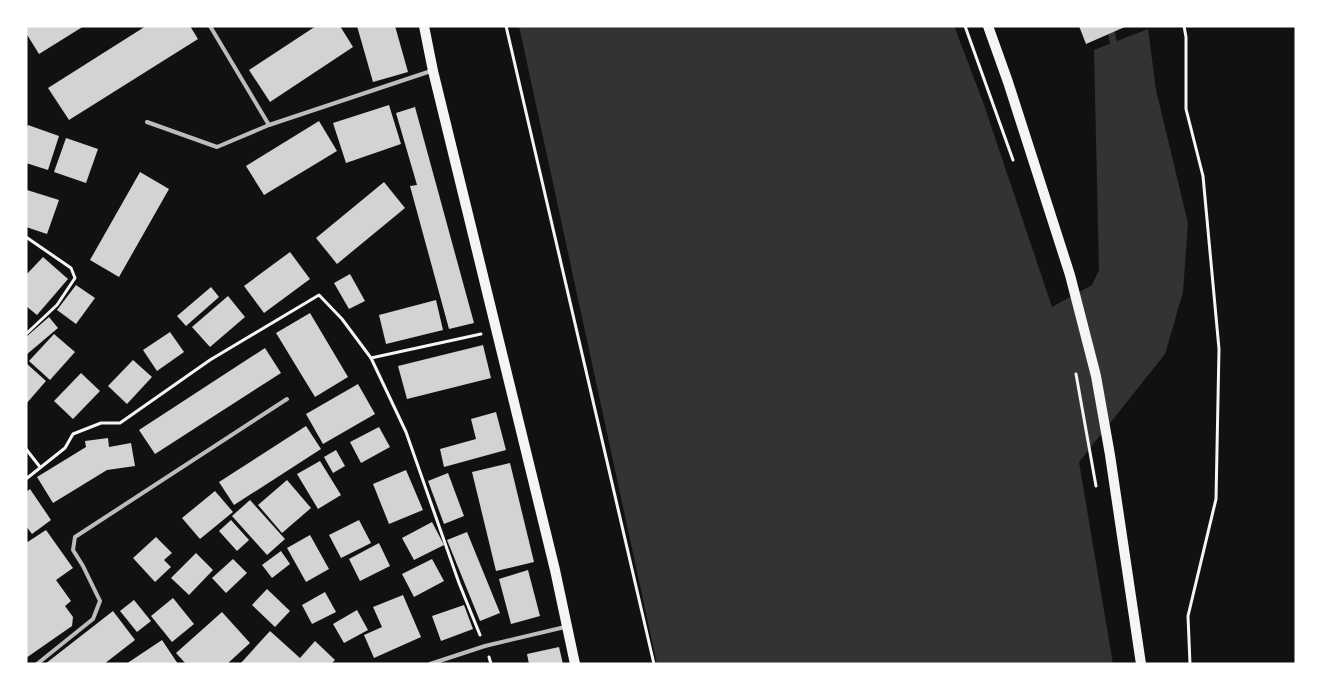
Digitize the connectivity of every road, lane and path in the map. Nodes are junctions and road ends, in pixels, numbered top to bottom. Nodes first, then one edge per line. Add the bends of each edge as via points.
1 (210, 26) edge
2 (424, 26) edge
3 (506, 26) edge
4 (988, 26) edge
5 (1184, 26) edge
6 (433, 71) junction
7 (147, 122) dead end
8 (269, 125) junction
9 (26, 237) edge
10 (497, 331) junction
11 (26, 334) edge
12 (371, 358) junction
13 (287, 399) dead end
14 (26, 450) edge
15 (40, 467) junction
16 (26, 479) edge
17 (566, 627) junction
18 (485, 646) junction
19 (37, 664) edge
20 (430, 664) edge
21 (491, 664) edge
22 (575, 664) edge
23 (654, 664) edge
24 (1141, 664) edge
25 (1190, 664) edge

1 - 8 lane
2 - 6 main road
3 - 23 path
4 - 24 main road via 1070,275 1096,376
5 - 25 path via 1186,109 1203,176 1219,349 1216,499 1188,616
6 - 8 lane
6 - 10 main road
7 - 8 lane via 217,147
9 - 11 path via 71,268 75,278 57,305
10 - 12 path
10 - 17 main road
12 - 15 path via 319,295 210,360 120,423 101,423 73,434 65,448
12 - 18 path via 406,432 458,583
13 - 19 lane via 75,537 73,550 100,601 93,619
14 - 15 path
15 - 16 path
17 - 18 lane
17 - 22 main road
18 - 20 lane
18 - 21 path

